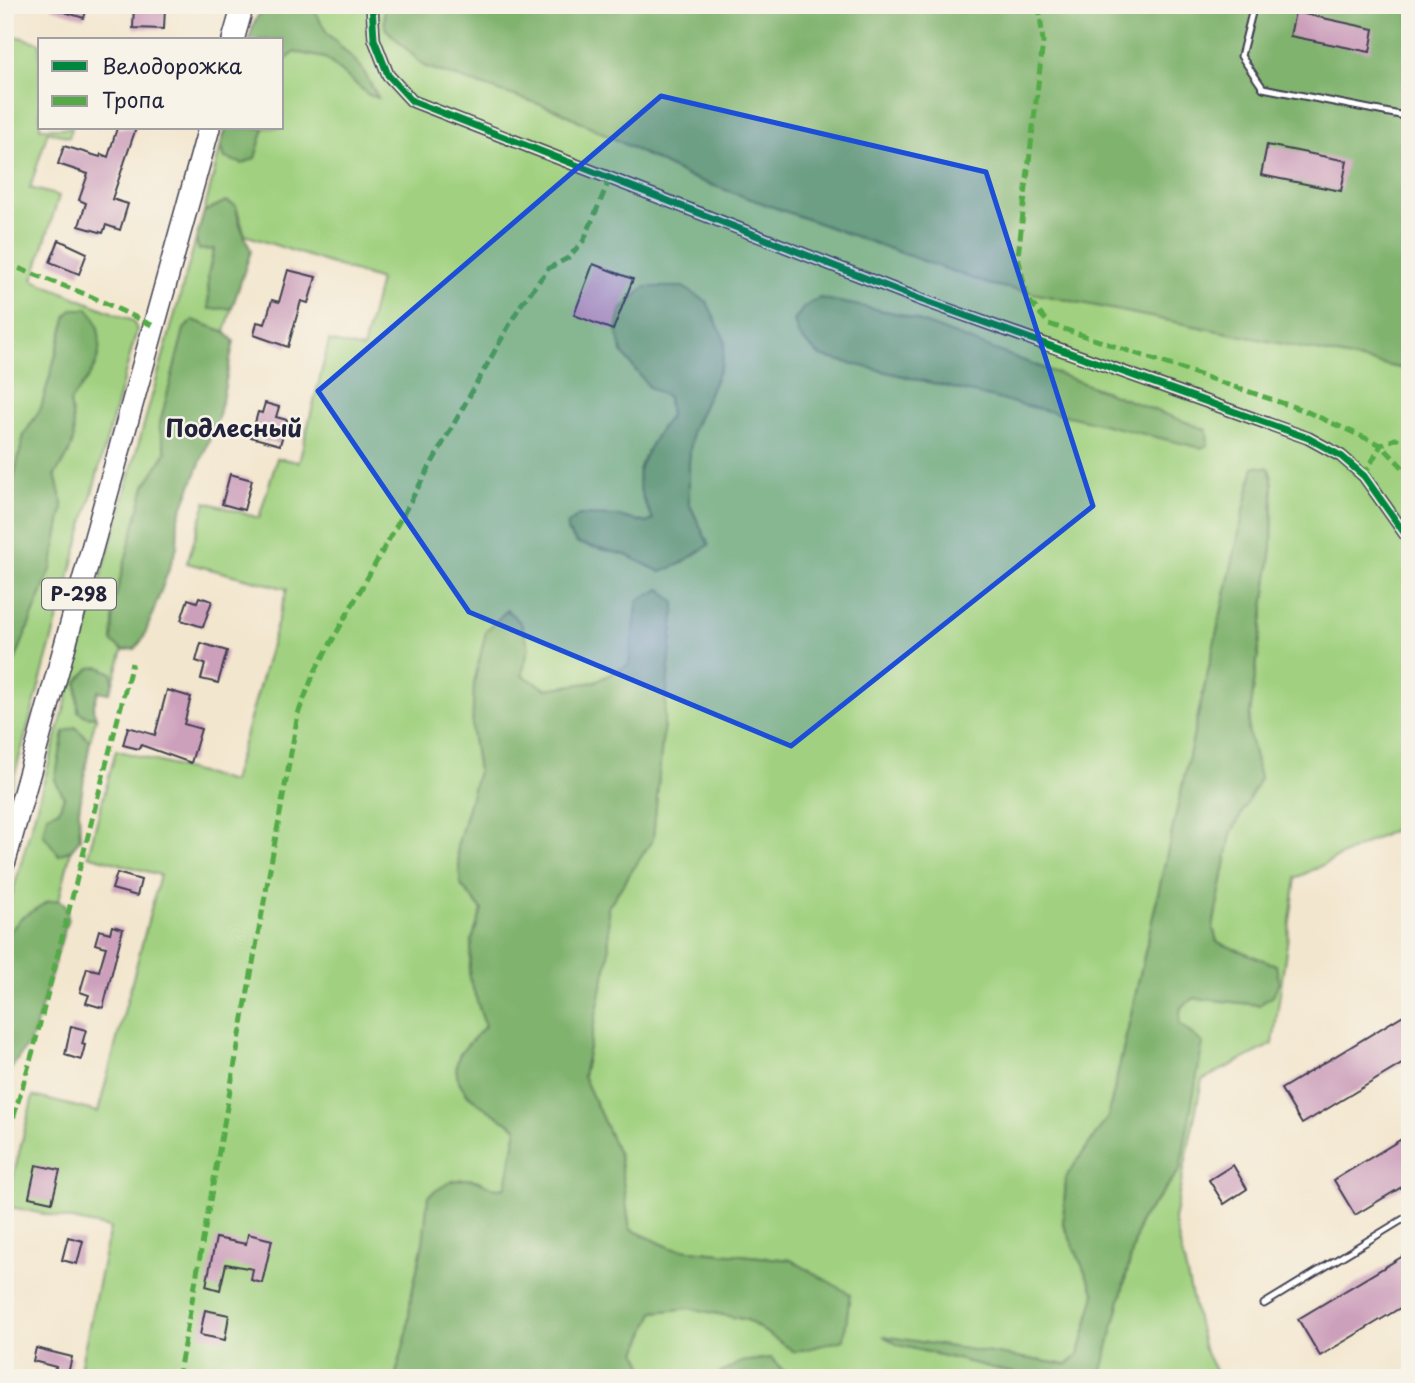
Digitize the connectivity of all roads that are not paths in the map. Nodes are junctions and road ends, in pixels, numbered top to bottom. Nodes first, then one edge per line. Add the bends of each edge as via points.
1 (243, 5) edge
2 (372, 5) edge
3 (1254, 5) edge
4 (234, 38) edge
5 (1410, 117) edge
6 (208, 130) edge
7 (1410, 541) edge
8 (5, 861) edge
9 (1410, 1215) edge
10 (1264, 1304) dead end

1 - 4 highway
2 - 7 street via 374,38 388,75 412,101 919,299 1308,438 1341,456 1364,476
3 - 5 lane via 1241,56 1263,88
6 - 8 highway, Р-298
9 - 10 lane

